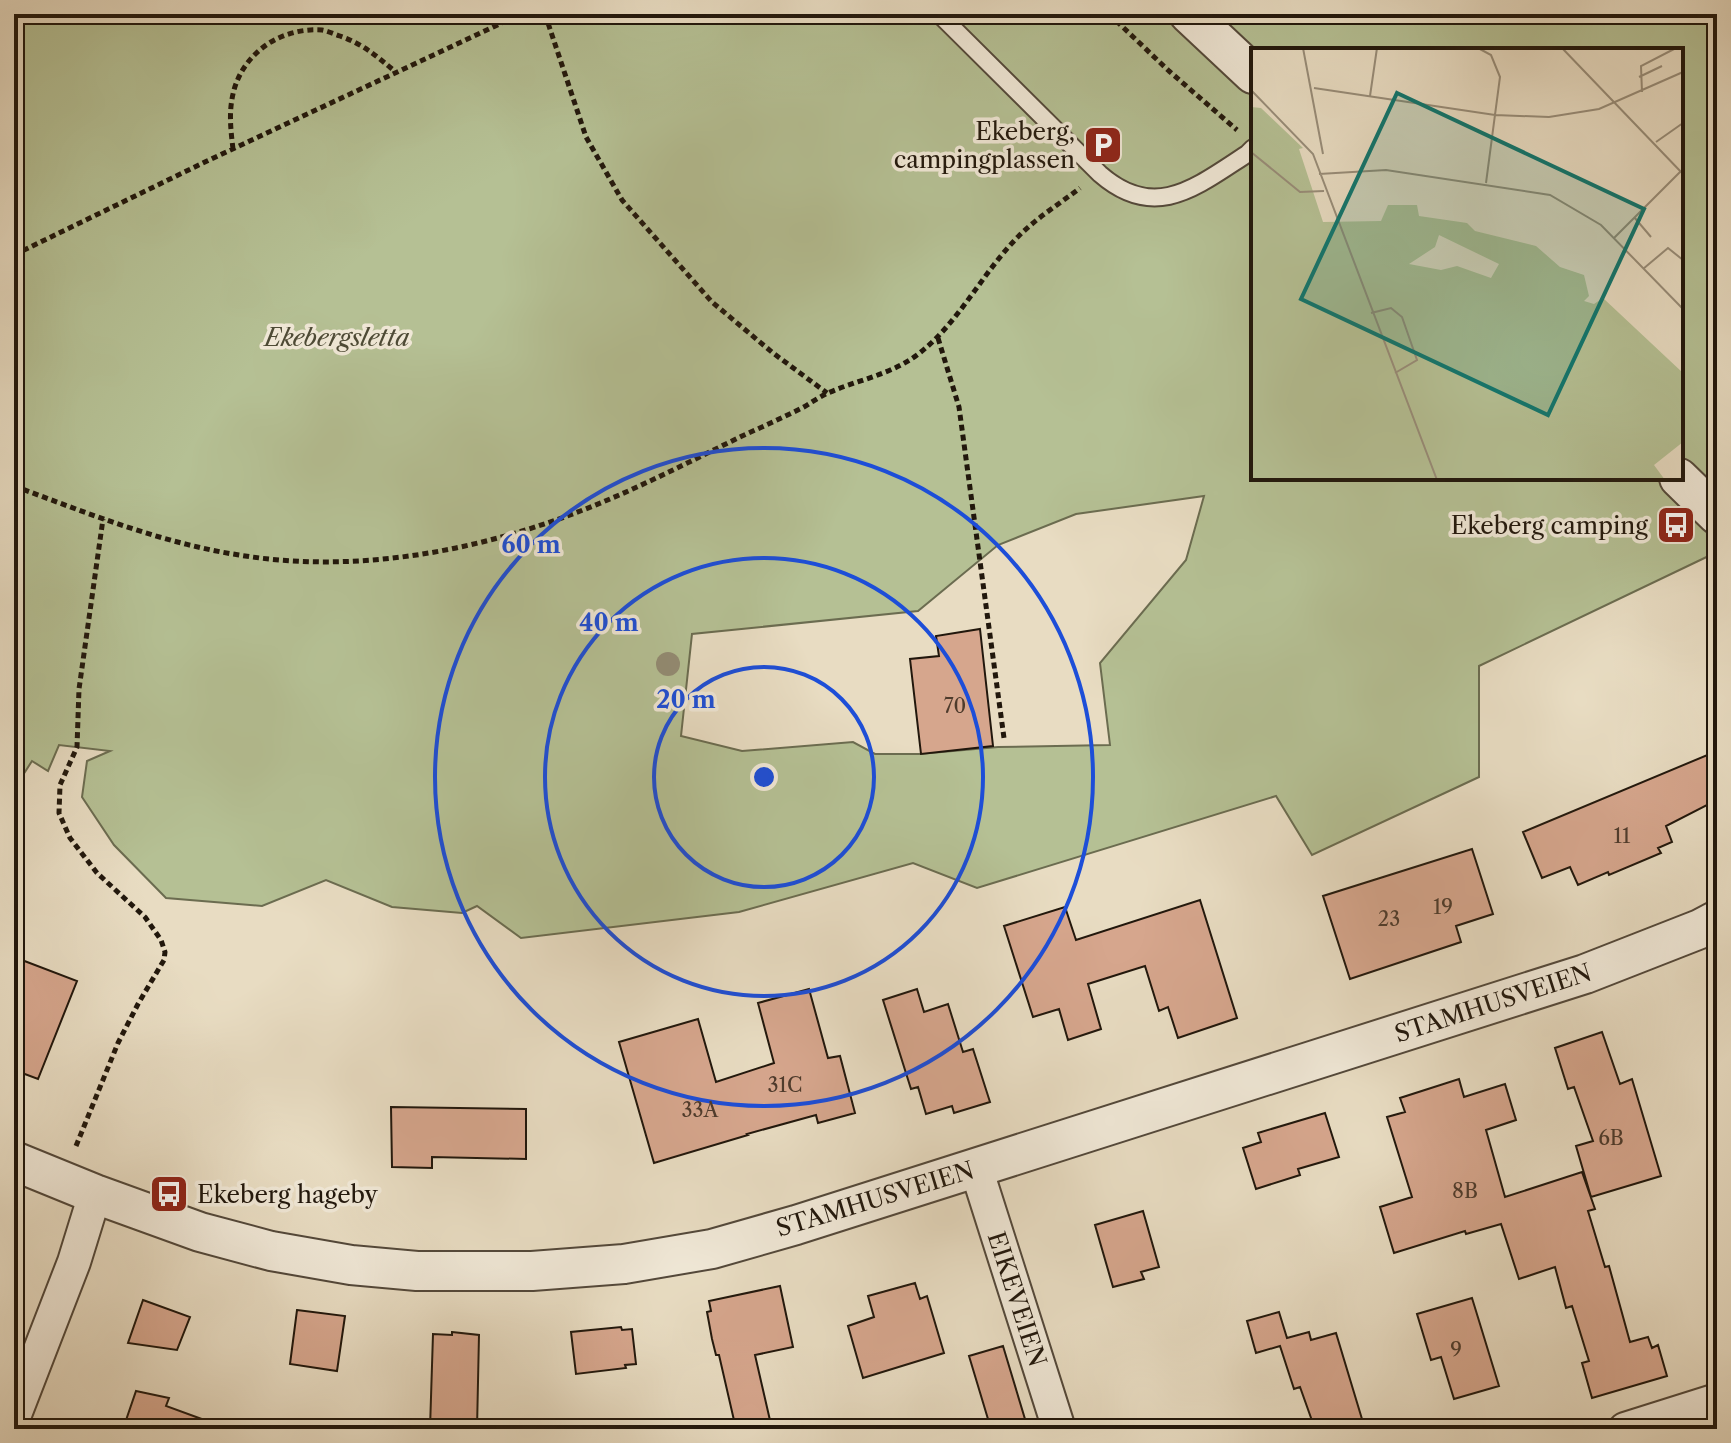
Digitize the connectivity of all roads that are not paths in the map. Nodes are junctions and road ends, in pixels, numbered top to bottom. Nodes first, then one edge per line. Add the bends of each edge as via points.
1 (939, 14) edge
2 (1189, 14) edge
3 (1251, 72) edge
4 (1248, 141) edge
5 (1681, 480) edge
6 (1717, 515) edge
7 (1717, 920) edge
8 (14, 1161) edge
9 (976, 1168) junction
10 (80, 1188) junction
11 (23, 1367) edge
12 (1717, 1400) edge
13 (14, 1417) edge
14 (1059, 1429) edge
15 (1625, 1429) edge

1 - 4 lane via 1100,174 1128,193 1168,197 1189,190 1247,154
2 - 3 street
5 - 6 street
7 - 9 street, STAMHUSVEIEN via 1570,979
8 - 10 street, STAMHUSVEIEN
9 - 10 street, STAMHUSVEIEN via 712,1249 624,1264 532,1271 417,1271 271,1251 200,1232
9 - 14 street, EIKEVEIEN
10 - 11 street via 74,1262
11 - 13 street
12 - 15 street

